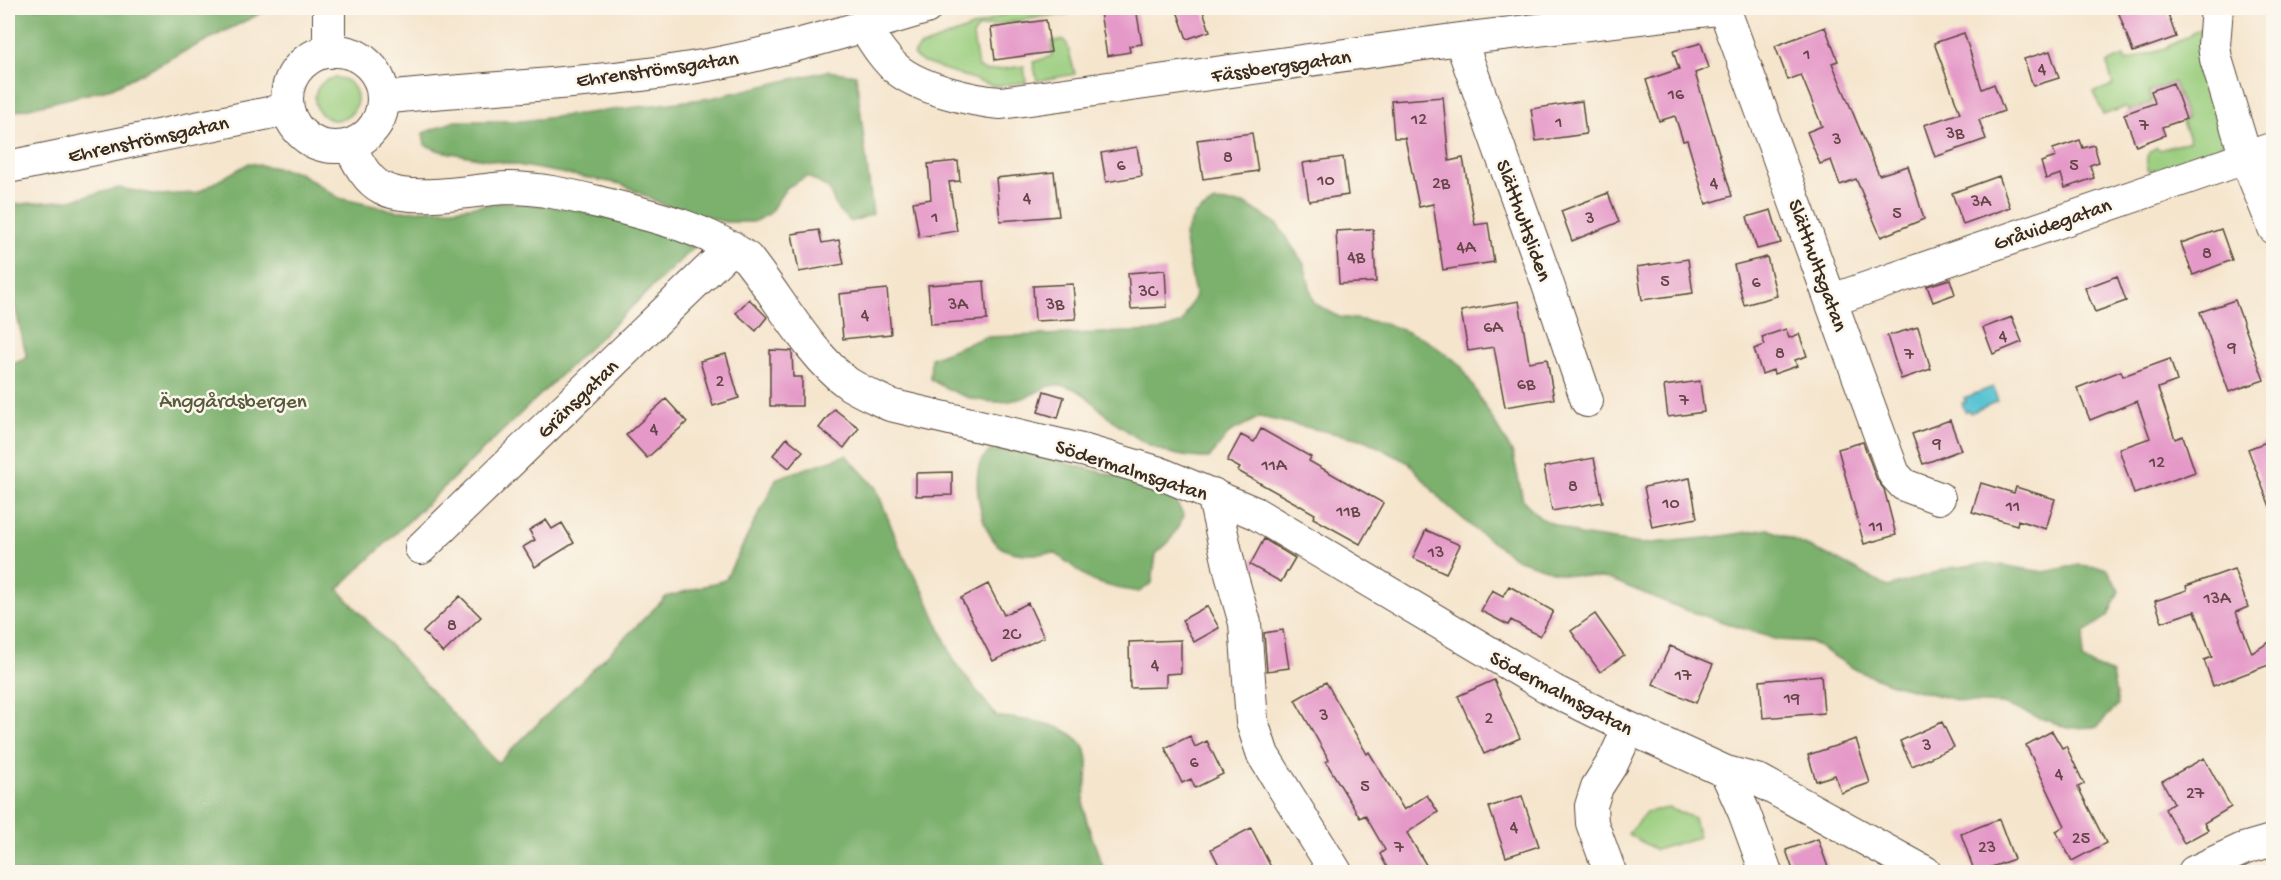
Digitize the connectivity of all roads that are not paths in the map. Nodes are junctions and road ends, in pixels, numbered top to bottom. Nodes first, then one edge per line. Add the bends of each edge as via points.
1 (329, 8) edge
2 (926, 8) edge
3 (1725, 8) edge
4 (2217, 8) edge
5 (864, 26) junction
6 (1460, 39) junction
7 (329, 52) junction
8 (383, 98) junction
9 (288, 110) junction
10 (349, 145) junction
11 (2260, 153) edge
12 (8, 168) edge
13 (2274, 228) edge
14 (732, 247) junction
15 (1832, 300) junction
16 (1587, 401) dead end
17 (1213, 494) junction
18 (1939, 498) dead end
19 (421, 548) dead end
20 (1629, 728) junction
21 (1726, 772) junction
22 (2274, 840) edge
23 (1336, 873) edge
24 (1610, 873) edge
25 (1766, 873) edge
26 (1925, 873) edge
27 (2194, 873) edge

1 - 7 street
2 - 5 street, Ehrenströmsgatan
3 - 6 street, Fässbergsgatan
3 - 15 street, Slätthultsgatan
4 - 11 street via 2216,59
5 - 6 street, Fässbergsgatan via 899,70 916,80 984,102 1001,103
5 - 8 street, Ehrenströmsgatan via 713,64
6 - 16 street, Slätthultsliden
7 - 8 street via 349,53 366,63 378,78
7 - 9 street via 316,55 296,72 287,96
8 - 10 street via 380,115 371,130
9 - 10 street via 300,133 311,141 323,146
9 - 12 street, Ehrenströmsgatan
10 - 14 street, Södermalmsgatan via 369,177 381,188 398,193 454,194 508,188 551,191 648,214
11 - 13 street
11 - 15 street, Gråvidegatan
14 - 17 street, Södermalmsgatan via 747,258 828,365 868,395 890,405 1086,451
14 - 19 street, Gränsgatan
15 - 18 street, Slätthultsgatan via 1894,474 1904,485
17 - 20 street, Södermalmsgatan via 1255,513 1503,662
17 - 23 street via 1245,623 1256,739
20 - 21 street, Södermalmsgatan
20 - 24 street via 1596,787 1591,806 1592,823
21 - 25 street
21 - 26 street, Södermalmsgatan via 1760,781
22 - 27 street via 2243,849

